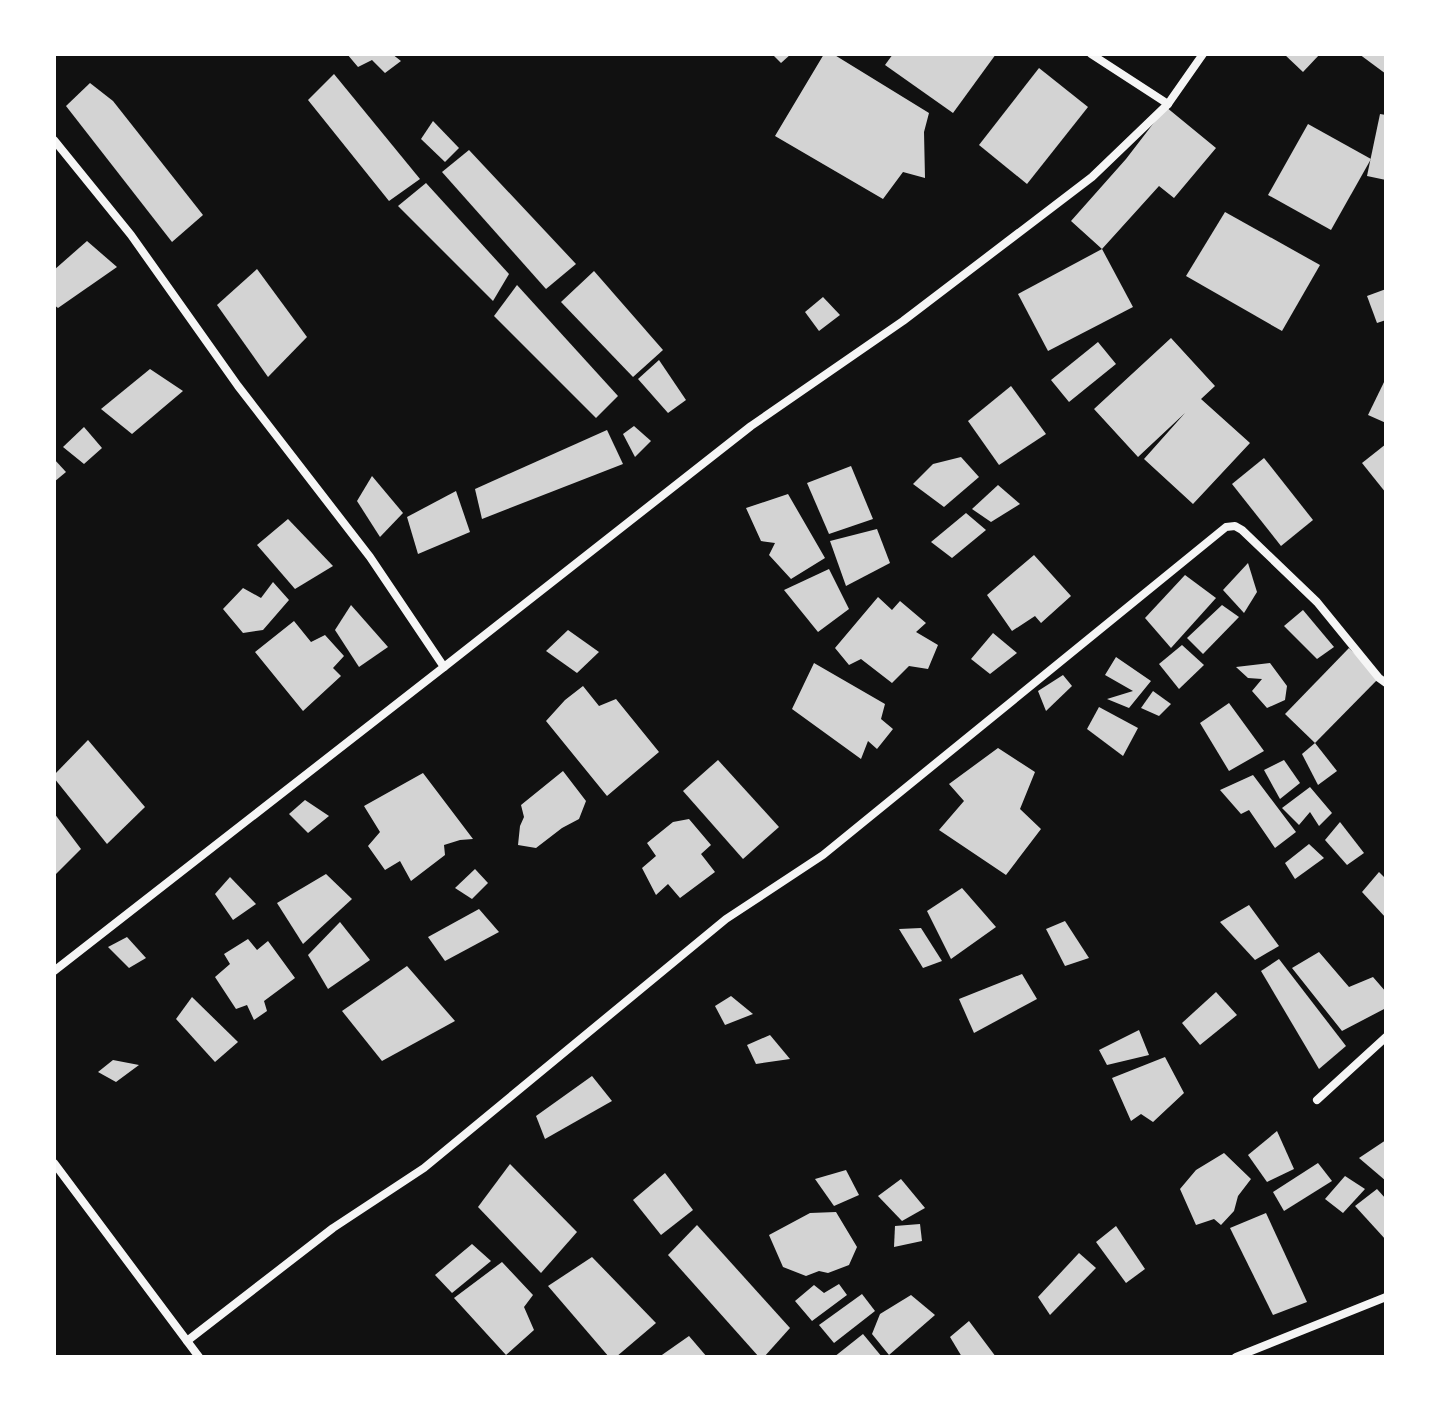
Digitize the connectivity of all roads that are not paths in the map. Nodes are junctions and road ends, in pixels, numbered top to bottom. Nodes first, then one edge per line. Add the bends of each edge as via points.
1 (1091, 54) edge
2 (1203, 54) edge
3 (1168, 104) junction
4 (54, 140) edge
5 (444, 667) junction
6 (1386, 683) edge
7 (54, 971) edge
8 (1386, 1037) edge
9 (1317, 1100) dead end
10 (54, 1163) edge
11 (1386, 1297) edge
12 (187, 1341) junction
13 (199, 1357) edge
14 (1236, 1357) edge

1 - 3 street
2 - 3 street
3 - 5 street via 1092,177 903,321 751,426
4 - 5 street via 370,557
5 - 7 street
6 - 12 street via 1317,602 1242,530 1222,529 823,855 726,919 424,1168 333,1228
8 - 9 street
10 - 12 street
11 - 14 street
12 - 13 street

